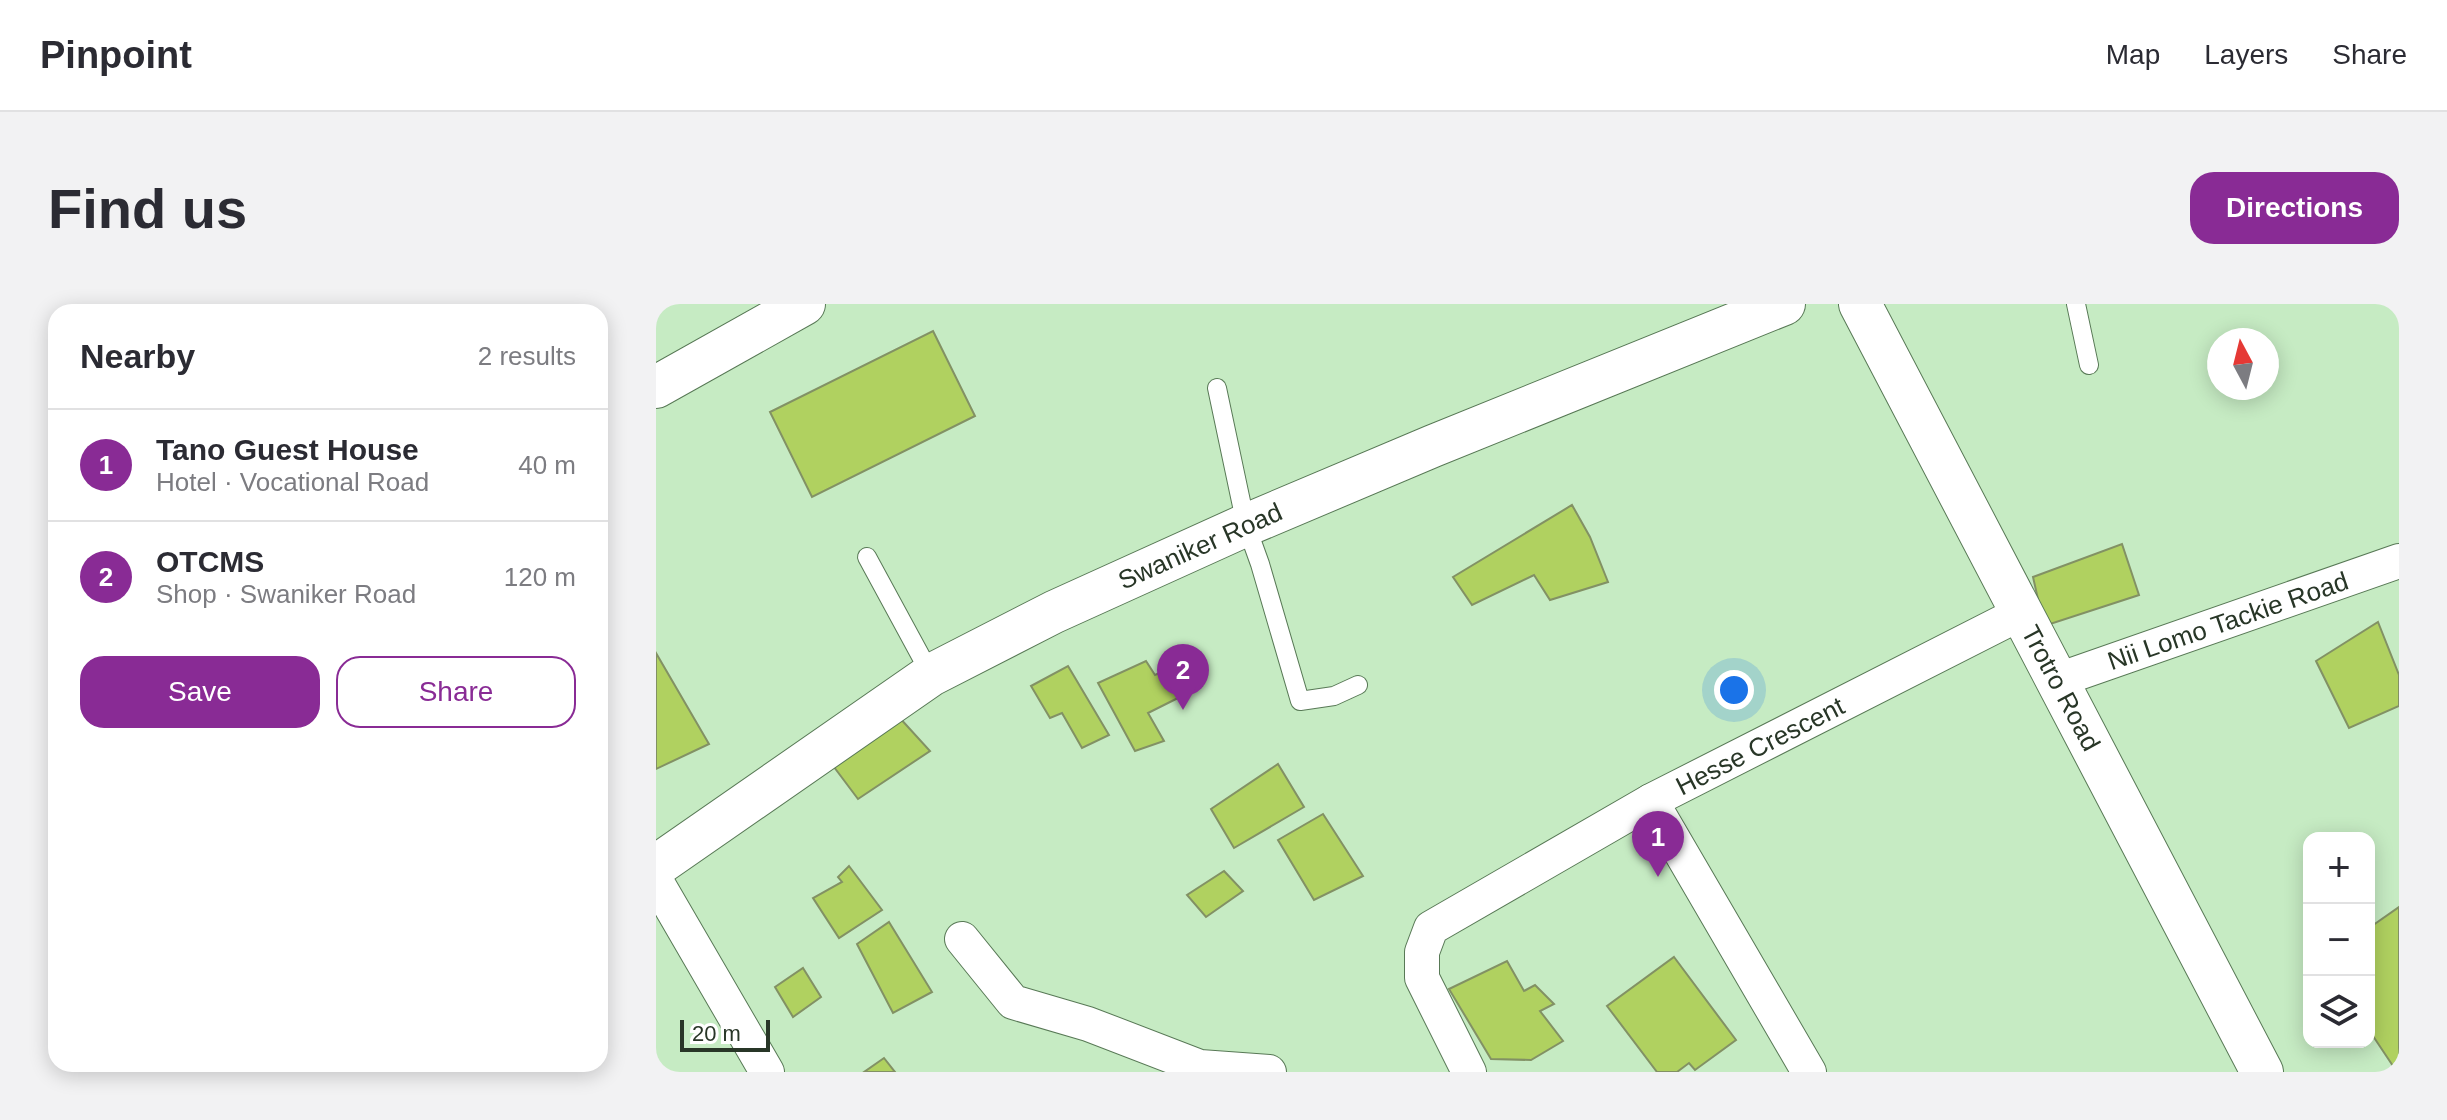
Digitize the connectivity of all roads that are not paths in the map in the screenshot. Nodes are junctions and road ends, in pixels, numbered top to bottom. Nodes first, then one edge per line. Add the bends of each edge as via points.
1 (804, 304) edge
2 (1860, 304) edge
3 (2076, 304) edge
4 (1779, 305) edge
5 (2089, 365) dead end
6 (656, 387) edge
7 (1217, 388) dead end
8 (1246, 525) junction
9 (867, 557) dead end
10 (2399, 561) edge
11 (2021, 613) junction
12 (931, 675) junction
13 (2058, 680) junction
14 (1358, 685) dead end
15 (1651, 801) junction
16 (656, 866) edge
17 (656, 881) edge
18 (962, 939) dead end
19 (767, 1072) edge
20 (1269, 1072) edge
21 (1469, 1072) edge
22 (1809, 1072) edge
23 (2262, 1072) edge

1 - 6 street
2 - 11 street, Trotro Road
3 - 5 lane
4 - 8 street, Swaniker Road
7 - 8 lane
8 - 12 street, Swaniker Road
8 - 14 lane via 1300,701 1334,696
9 - 12 lane
10 - 13 street, Nii Lomo Tackie Road
11 - 13 street, Trotro Road
11 - 15 street, Hesse Crescent
12 - 16 street, Swaniker Road
13 - 23 street, Trotro Road
15 - 21 street, Hesse Crescent via 1431,928 1422,952 1422,978
15 - 22 street
17 - 19 street
18 - 20 street via 1013,1002 1200,1067

